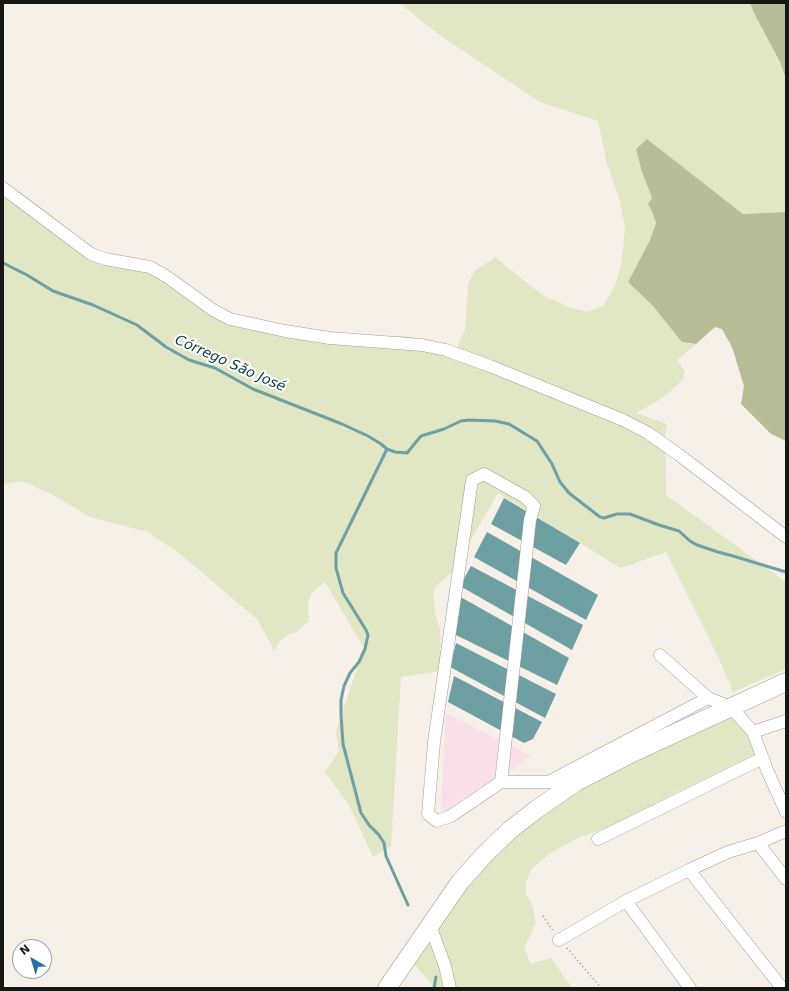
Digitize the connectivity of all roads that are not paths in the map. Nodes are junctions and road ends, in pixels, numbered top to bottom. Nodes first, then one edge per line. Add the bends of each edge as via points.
1 (3, 188) edge
2 (786, 537) edge
3 (660, 655) dead end
4 (786, 682) edge
5 (708, 698) junction
6 (730, 707) junction
7 (786, 721) edge
8 (753, 732) junction
9 (763, 758) junction
10 (501, 782) junction
11 (549, 782) junction
12 (576, 782) junction
13 (786, 812) edge
14 (786, 831) edge
15 (598, 839) dead end
16 (758, 843) junction
17 (689, 870) junction
18 (786, 879) edge
19 (626, 901) junction
20 (430, 925) junction
21 (559, 940) road end
22 (388, 988) edge
23 (450, 988) edge
24 (690, 988) edge
25 (782, 988) edge

1 - 2 street via 90,254 150,267 230,319 330,338 422,345 446,350 623,420 648,433 678,454
3 - 5 street
4 - 6 highway
5 - 6 street
5 - 11 street
6 - 8 street
6 - 12 highway
7 - 8 street
8 - 9 street
9 - 13 street
9 - 15 street
10 - 10 street via 451,816 438,821 428,814 434,742 472,480 484,474 525,497 534,506 530,520
10 - 11 street
11 - 12 street
12 - 20 highway via 510,830 485,854 460,882
14 - 16 street
16 - 17 street via 728,852
16 - 18 street
17 - 19 street
17 - 25 street
19 - 21 street
19 - 24 street
20 - 22 highway
20 - 23 street

